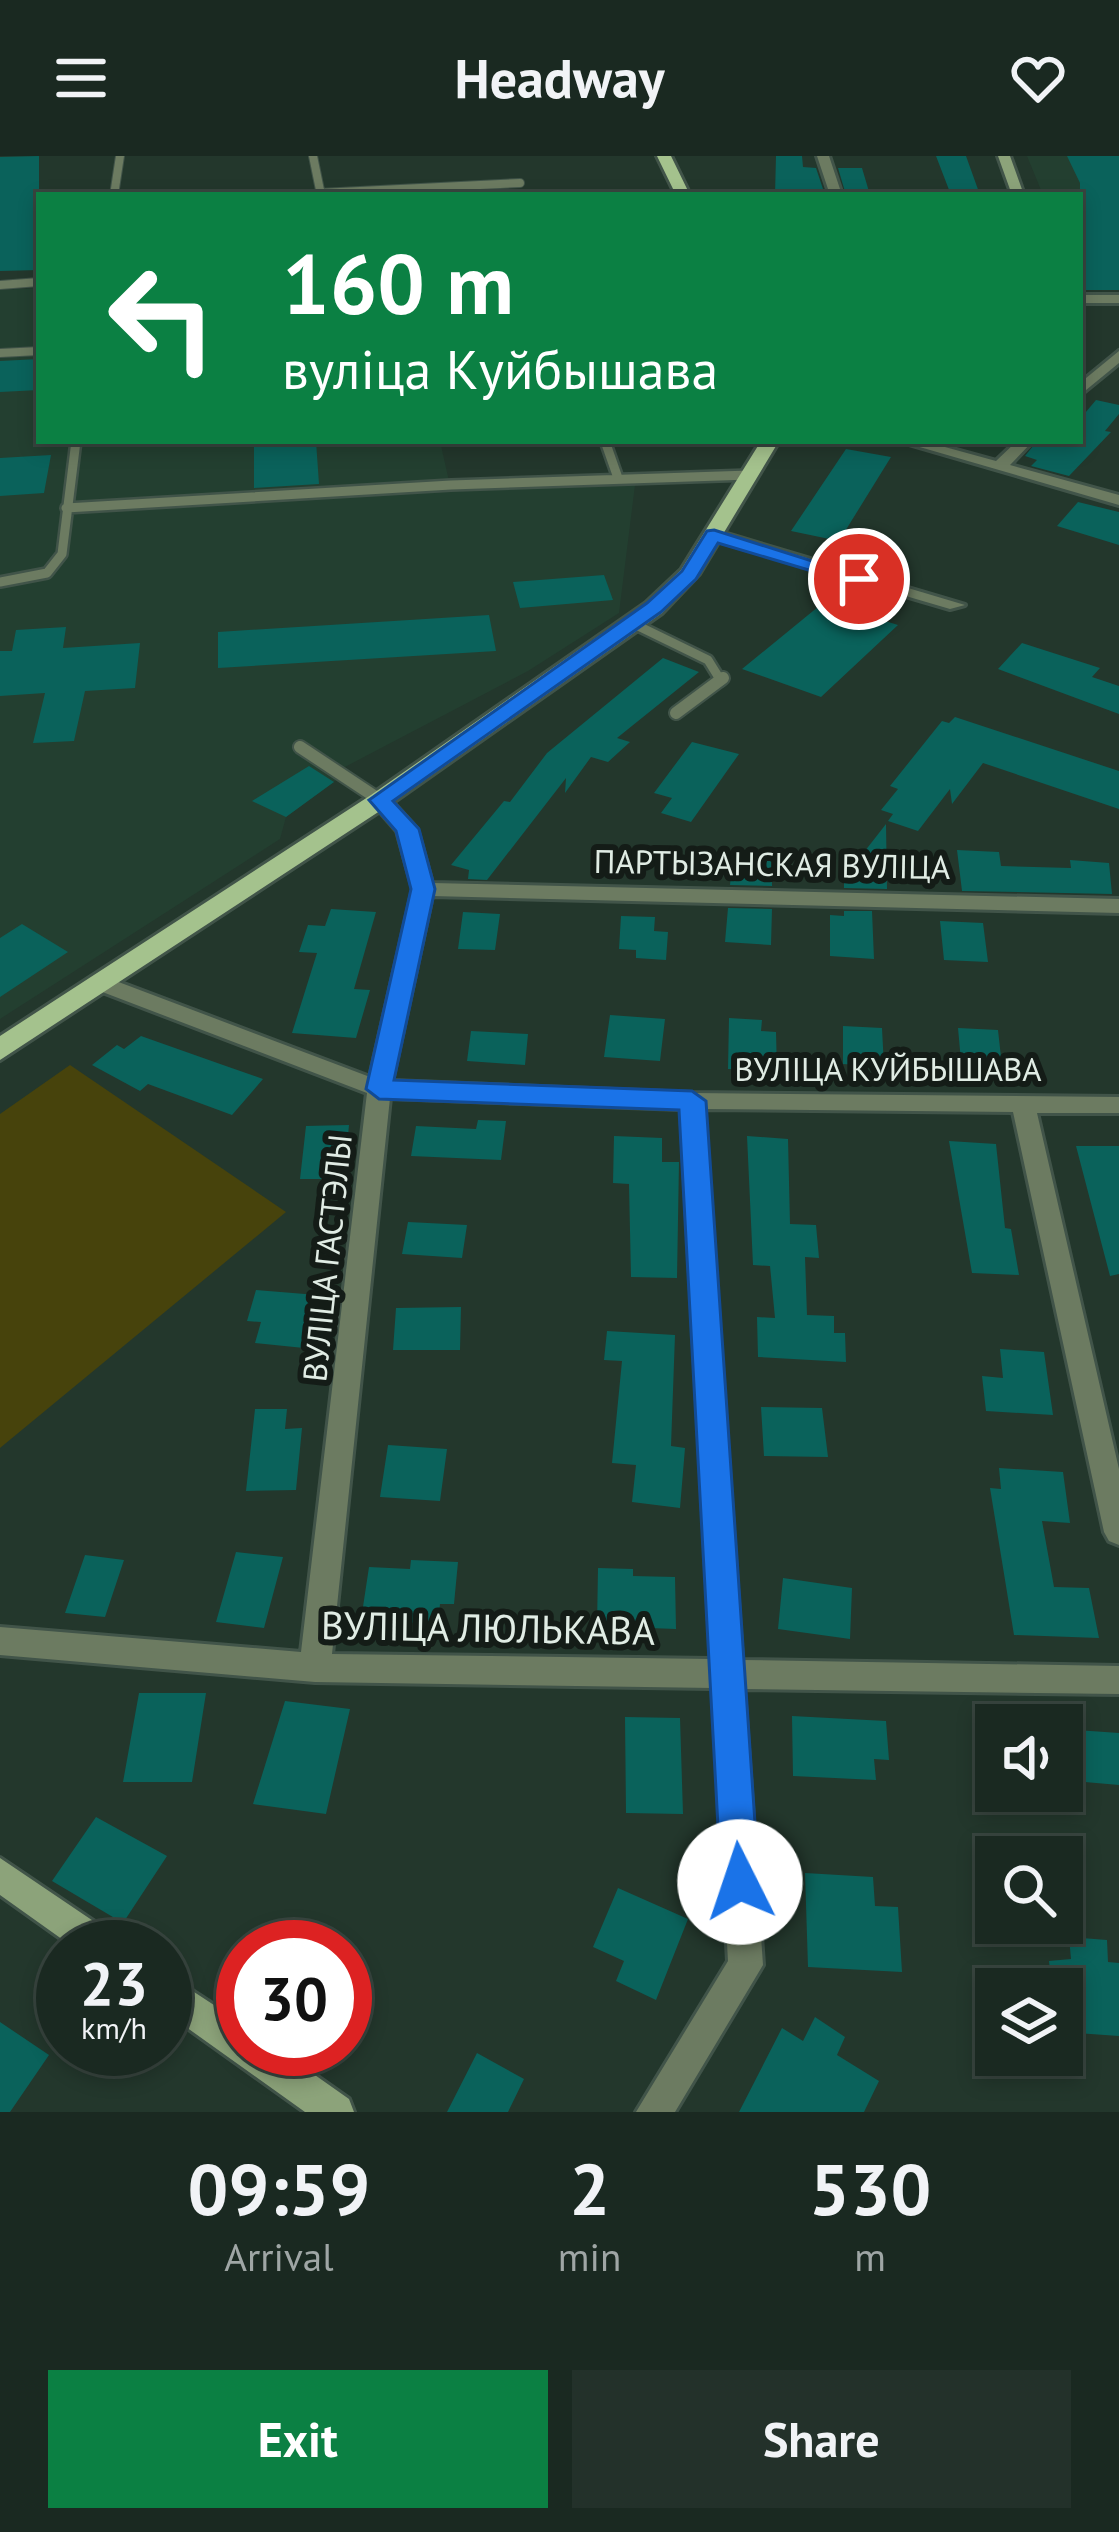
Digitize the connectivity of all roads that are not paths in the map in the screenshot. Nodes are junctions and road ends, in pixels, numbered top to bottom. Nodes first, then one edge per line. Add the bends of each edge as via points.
1 (120, 156) edge
2 (314, 156) edge
3 (664, 156) edge
4 (823, 156) edge
5 (1004, 156) edge
6 (520, 183) dead end
7 (114, 192) edge
8 (321, 192) edge
9 (357, 192) edge
10 (682, 192) edge
11 (835, 192) edge
12 (1017, 192) edge
13 (36, 282) edge
14 (0, 285) edge
15 (1083, 299) edge
16 (1119, 299) edge
17 (36, 351) edge
18 (0, 353) edge
19 (1119, 355) edge
20 (1083, 388) edge
21 (76, 444) edge
22 (606, 444) edge
23 (768, 444) edge
24 (918, 444) edge
25 (1023, 444) edge
26 (1000, 465) junction
27 (750, 475) junction
28 (618, 478) junction
29 (1119, 500) edge
30 (66, 508) junction
31 (714, 535) junction
32 (0, 582) edge
33 (956, 605) dead end
34 (632, 622) junction
35 (676, 713) dead end
36 (300, 747) dead end
37 (380, 800) junction
38 (423, 889) junction
39 (1119, 906) edge
40 (100, 983) junction
41 (0, 1050) edge
42 (379, 1089) junction
43 (692, 1101) junction
44 (1023, 1103) junction
45 (1119, 1105) edge
46 (1119, 1532) edge
47 (0, 1641) edge
48 (315, 1668) junction
49 (725, 1675) junction
50 (1119, 1680) edge
51 (0, 1875) edge
52 (64, 1920) edge
53 (285, 2076) edge
54 (336, 2112) edge
55 (654, 2112) edge

1 - 7 lane
2 - 8 lane
3 - 10 main road
4 - 11 street
5 - 12 main road
6 - 9 lane
13 - 14 lane
15 - 16 street
17 - 18 lane
19 - 20 street
21 - 30 lane
22 - 28 lane
23 - 27 main road
24 - 26 street
25 - 26 street
26 - 29 street
27 - 28 lane
27 - 31 main road
28 - 30 lane
30 - 32 lane via 62,554 47,573
31 - 33 street
31 - 34 main road via 689,574
34 - 35 lane via 707,660 724,679
34 - 37 main road
36 - 37 lane
37 - 38 street, ВУЛІЦА ГАСТЭЛЫ via 407,829
37 - 40 main road
38 - 39 street, ПАРТЫЗАНСКАЯ ВУЛІЦА
38 - 42 street, ВУЛІЦА ГАСТЭЛЫ
40 - 41 main road
40 - 42 street, ВУЛІЦА КУЙБЫШАВА
42 - 43 street, ВУЛІЦА КУЙБЫШАВА
42 - 48 street, ВУЛІЦА ГАСТЭЛЫ
43 - 44 street, ВУЛІЦА КУЙБЫШАВА
43 - 49 street
44 - 45 street, ВУЛІЦА КУЙБЫШАВА
44 - 46 street
47 - 48 street, ВУЛІЦА ЛЮЛЬКАВА
48 - 49 street, ВУЛІЦА ЛЮЛЬКАВА
49 - 50 street, ВУЛІЦА ЛЮЛЬКАВА
49 - 55 street via 746,1965
51 - 52 main road
53 - 54 main road

